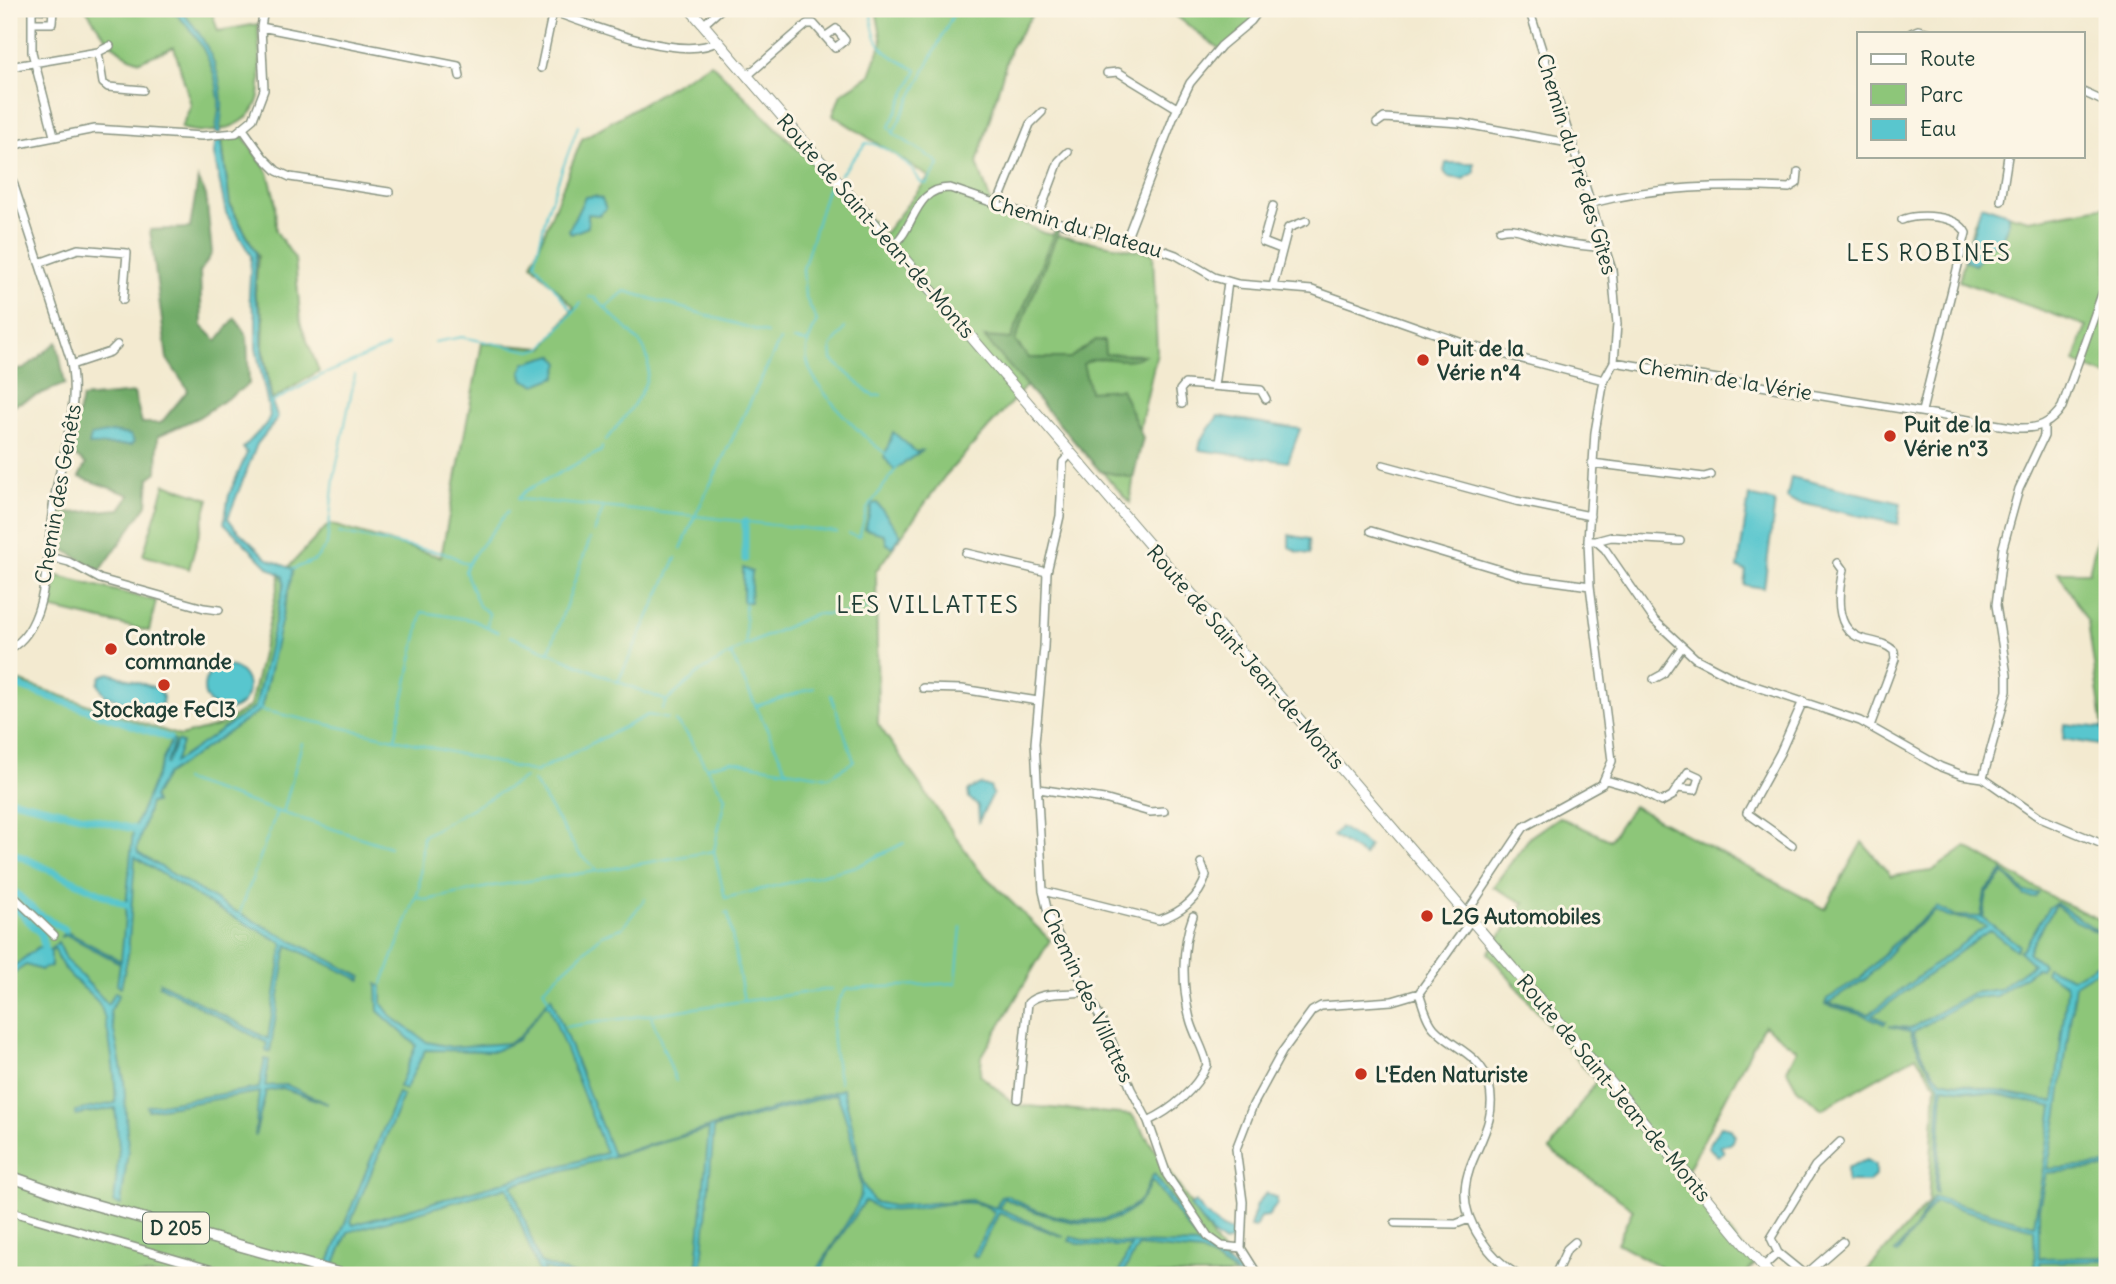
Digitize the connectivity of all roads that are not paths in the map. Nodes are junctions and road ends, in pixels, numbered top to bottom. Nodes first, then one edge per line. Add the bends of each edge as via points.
1 (264, 9) edge
2 (690, 9) edge
3 (721, 9) edge
4 (1260, 9) edge
5 (1529, 9) edge
6 (550, 10) edge
7 (32, 23) dead end
8 (703, 24) junction
9 (261, 27) junction
10 (826, 36) dead end
11 (717, 41) junction
12 (110, 46) dead end
13 (98, 52) junction
14 (36, 64) junction
15 (9, 67) edge
16 (541, 68) dead end
17 (1107, 73) dead end
18 (460, 76) dead end
19 (747, 76) junction
20 (143, 90) dead end
21 (2084, 92) edge
22 (2107, 103) edge
23 (1177, 108) junction
24 (1042, 112) dead end
25 (1377, 123) dead end
26 (243, 129) junction
27 (54, 136) junction
28 (1574, 144) junction
29 (9, 146) edge
30 (1068, 152) dead end
31 (2008, 158) edge
32 (9, 170) edge
33 (1798, 173) dead end
34 (389, 192) dead end
35 (2001, 201) dead end
36 (1592, 203) junction
37 (997, 205) junction
38 (1273, 206) dead end
39 (1038, 217) junction
40 (1306, 220) dead end
41 (1902, 220) dead end
42 (1500, 230) dead end
43 (1126, 240) junction
44 (893, 246) junction
45 (1606, 247) junction
46 (1281, 249) junction
47 (39, 263) junction
48 (2107, 281) edge
49 (1228, 282) junction
50 (1273, 286) junction
51 (123, 300) dead end
52 (117, 345) dead end
53 (1615, 362) junction
54 (71, 365) junction
55 (1604, 380) junction
56 (1214, 386) junction
57 (1266, 399) dead end
58 (1182, 404) dead end
59 (1922, 411) junction
60 (2044, 425) junction
61 (1071, 453) junction
62 (1592, 463) junction
63 (1383, 465) dead end
64 (1711, 475) dead end
65 (1590, 516) junction
66 (1371, 531) dead end
67 (1592, 541) junction
68 (1680, 541) dead end
69 (966, 553) dead end
70 (50, 557) junction
71 (1838, 563) dead end
72 (1047, 572) junction
73 (1590, 586) junction
74 (219, 610) dead end
75 (1682, 647) junction
76 (9, 649) edge
77 (1654, 679) dead end
78 (923, 688) dead end
79 (1038, 701) junction
80 (1803, 701) junction
81 (1870, 726) junction
82 (1983, 778) junction
83 (1606, 779) junction
84 (1678, 788) dead end
85 (1038, 789) junction
86 (1164, 811) dead end
87 (1792, 845) dead end
88 (2107, 846) edge
89 (1201, 863) dead end
90 (1043, 891) junction
91 (9, 892) edge
92 (1193, 916) dead end
93 (1469, 917) junction
94 (54, 935) dead end
95 (1087, 991) junction
96 (1419, 993) junction
97 (1018, 1099) dead end
98 (1148, 1121) junction
99 (1840, 1142) dead end
100 (9, 1176) edge
101 (9, 1211) edge
102 (1469, 1219) junction
103 (1395, 1223) dead end
104 (1575, 1242) dead end
105 (1843, 1242) dead end
106 (1241, 1248) junction
107 (1778, 1253) junction
108 (1767, 1271) edge
109 (230, 1275) edge
110 (345, 1275) edge
111 (1258, 1275) edge
112 (1518, 1275) edge
113 (1555, 1275) edge

1 - 9 street
2 - 8 main road, Route de Saint-Jean-de-Monts
3 - 8 street
4 - 23 street via 1205,63
5 - 28 street, Chemin du Pré des Gîtes
6 - 11 street via 648,44 706,46
6 - 16 street
7 - 14 street
8 - 11 main road, Route de Saint-Jean-de-Monts
9 - 18 street via 458,66
9 - 26 street via 264,90 260,106
10 - 19 street via 814,24 807,24
11 - 19 main road, Route de Saint-Jean-de-Monts
12 - 13 street
13 - 14 street
13 - 20 street via 107,87
14 - 15 street
14 - 27 street
17 - 23 street via 1118,72
19 - 44 main road, Route de Saint-Jean-de-Monts
21 - 22 street
23 - 43 street
24 - 37 street via 1030,124
25 - 28 street via 1384,118 1460,123
26 - 27 street via 224,136 102,129
26 - 34 street via 277,172
27 - 29 street
28 - 36 street, Chemin du Pré des Gîtes
30 - 39 street via 1059,161
31 - 35 street
32 - 47 street, Chemin des Genêts
33 - 36 street via 1797,183 1789,188 1679,188 1632,192
36 - 45 street, Chemin du Pré des Gîtes
37 - 39 street, Chemin du Plateau
37 - 44 street, Chemin du Plateau via 938,188 923,197
38 - 46 street via 1263,242
39 - 43 street, Chemin du Plateau
40 - 46 street via 1288,228
41 - 59 street via 1922,216 1952,221 1966,233
42 - 45 street via 1510,227 1559,242
43 - 49 street, Chemin du Plateau via 1176,255
44 - 61 main road, Route de Saint-Jean-de-Monts
45 - 53 street, Chemin du Pré des Gîtes via 1616,298
46 - 50 street
47 - 51 street via 78,249 127,253
47 - 54 street, Chemin des Genêts
48 - 60 street via 2062,407
49 - 50 street, Chemin du Plateau
49 - 56 street
50 - 55 street, Chemin du Plateau via 1312,290 1468,345
52 - 54 street via 110,352
53 - 55 street, Chemin de la Vérie
53 - 59 street, Chemin de la Vérie
54 - 70 street, Chemin des Genêts via 75,396 53,504
55 - 62 street, Chemin de la Vérie
56 - 57 street via 1261,390
56 - 58 street via 1185,384 1180,390
59 - 60 street, Chemin de la Vérie via 2018,428
60 - 82 street via 2003,548 1996,605 2007,691
61 - 72 street, Chemin des Villattes via 1063,462 1059,516
61 - 93 main road, Route de Saint-Jean-de-Monts
62 - 64 street
62 - 65 street, Chemin de la Vérie
63 - 65 street
65 - 67 street, Chemin de la Vérie
66 - 73 street via 1524,577
67 - 68 street via 1611,537
67 - 73 street, Chemin de la Vérie
67 - 75 street via 1605,549 1637,599
69 - 72 street
70 - 74 street via 100,579
70 - 76 street, Chemin des Genêts via 32,626 26,637
71 - 81 street via 1843,570 1838,600 1846,625 1858,638 1894,651
72 - 79 street, Chemin des Villattes
73 - 83 street, Chemin de la Vérie via 1612,747
75 - 77 street
75 - 80 street via 1737,680
78 - 79 street
79 - 85 street, Chemin des Villattes
80 - 81 street
80 - 87 street via 1747,813
81 - 82 street via 1941,767
82 - 88 street via 2040,818
83 - 84 street via 1661,802
83 - 93 street via 1593,791 1524,827
85 - 86 street
85 - 90 street, Chemin des Villattes
89 - 90 street via 1206,876 1202,888 1176,914 1158,919
90 - 95 street, Chemin des Villattes via 1049,917
91 - 94 street
92 - 98 street via 1184,970 1190,1020 1207,1065 1167,1112
93 - 96 street
93 - 108 main road, Route de Saint-Jean-de-Monts
95 - 97 street via 1038,996 1028,1003
95 - 98 street, Chemin des Villattes
96 - 102 street via 1432,1026 1478,1063 1490,1087 1490,1109 1464,1184
96 - 106 street via 1392,1002 1331,1003 1312,1012 1296,1030 1253,1105 1236,1149 1243,1202
98 - 106 street, Chemin des Villattes via 1167,1175 1208,1236 1222,1247
99 - 107 street via 1815,1166 1773,1233 1771,1242
100 - 110 main road, D 205 via 74,1199
101 - 109 street
102 - 103 street via 1456,1224
102 - 112 street via 1486,1247
104 - 113 street
105 - 107 street via 1805,1275
106 - 111 street
107 - 108 street

